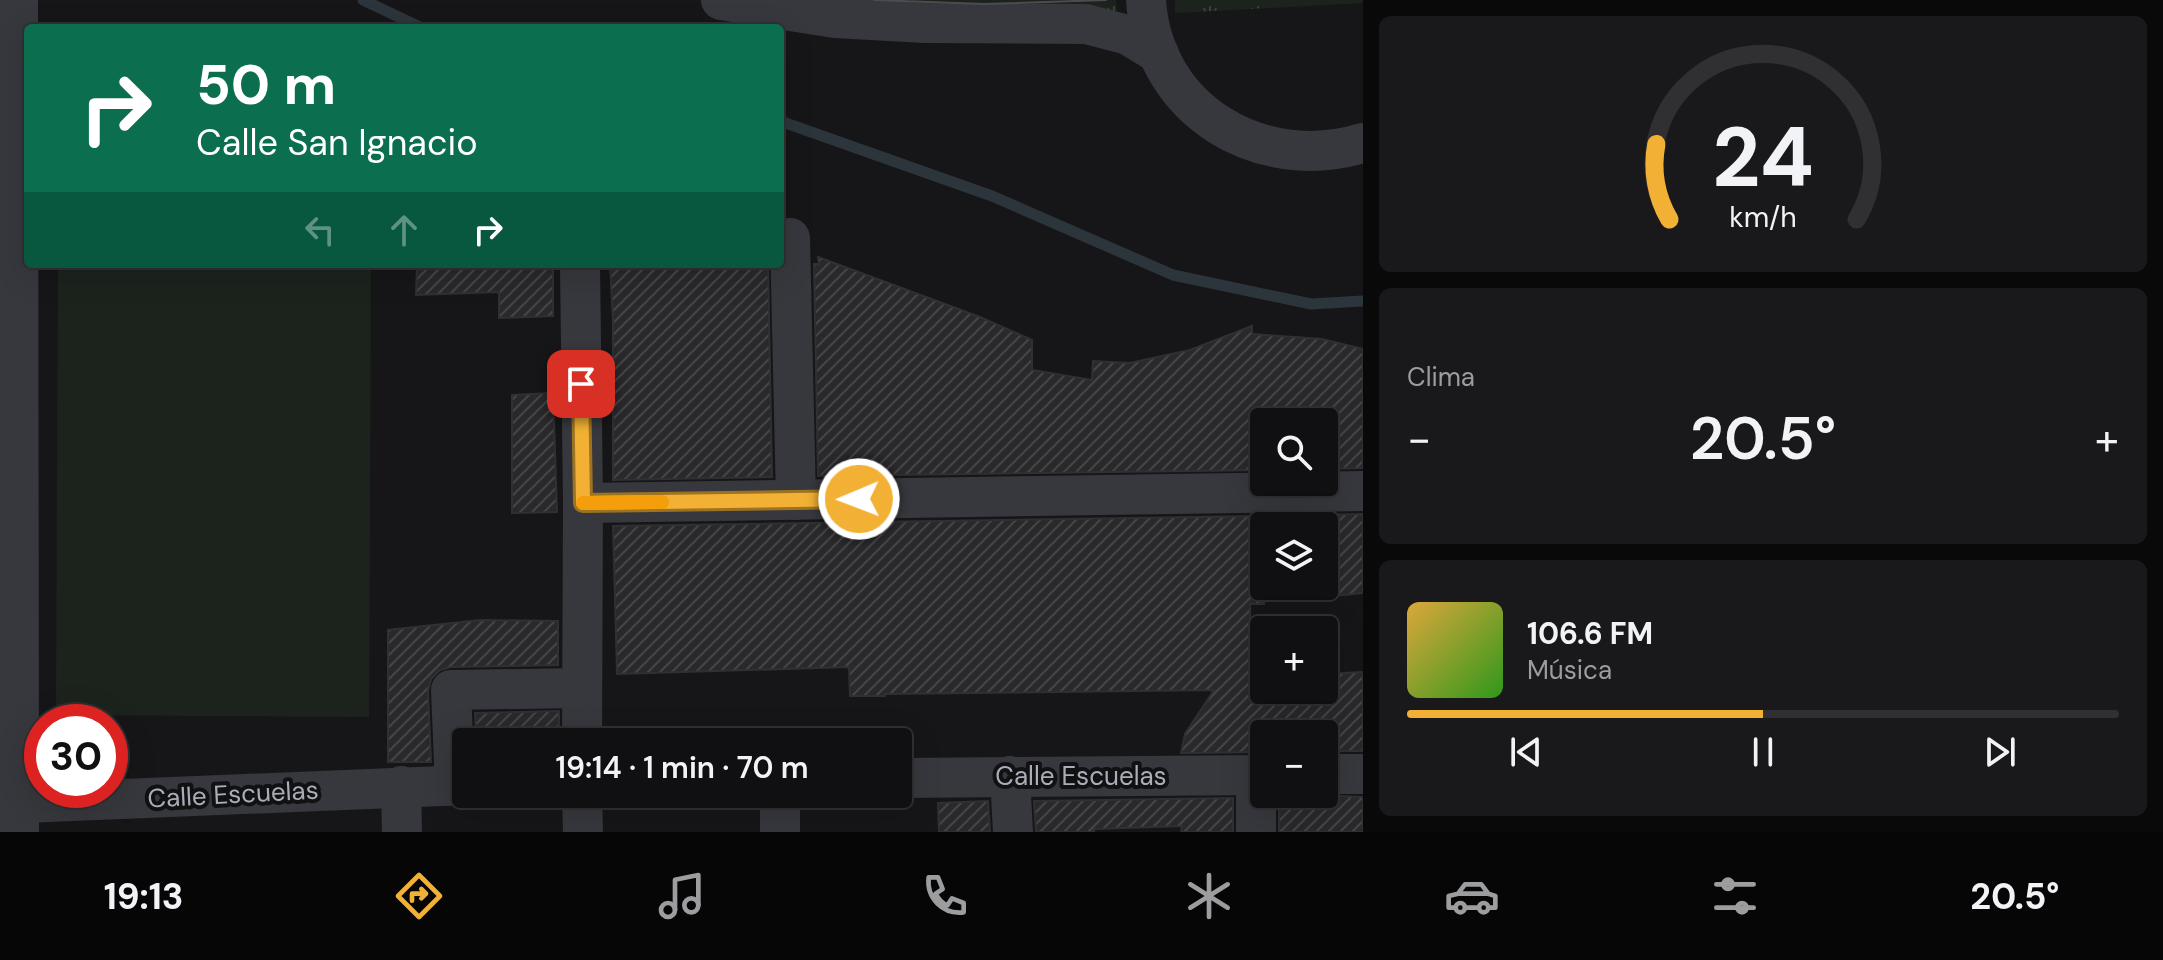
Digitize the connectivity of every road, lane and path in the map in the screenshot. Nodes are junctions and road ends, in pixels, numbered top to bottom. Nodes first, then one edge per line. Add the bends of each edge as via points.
1 (18, 0) edge
2 (721, 0) edge
3 (1146, 0) edge
4 (1159, 54) junction
5 (9, 123) edge
6 (1363, 143) edge
7 (790, 238) dead end
8 (580, 268) edge
9 (9, 358) edge
10 (1363, 491) edge
11 (796, 500) junction
12 (583, 503) junction
13 (9, 568) edge
14 (582, 688) junction
15 (455, 728) edge
16 (582, 728) edge
17 (1338, 774) edge
18 (1363, 774) edge
19 (1250, 775) edge
20 (1010, 776) junction
21 (912, 778) edge
22 (401, 786) junction
23 (452, 786) edge
24 (582, 808) edge
25 (780, 808) edge
26 (1258, 808) edge
27 (12, 813) edge
28 (402, 832) edge
29 (583, 832) edge
30 (780, 832) edge
31 (1013, 832) edge
32 (1256, 832) edge

1 - 5 street
2 - 4 street via 835,18 1086,24 1128,35
3 - 4 street
4 - 6 street via 1194,106 1247,140 1309,153
5 - 9 street
7 - 11 street
8 - 12 street
9 - 13 street
10 - 11 street
11 - 12 street
12 - 14 street
13 - 27 street
14 - 15 street via 451,690
14 - 16 street
17 - 18 street
19 - 20 street, Calle Escuelas
20 - 21 street, Calle Escuelas
20 - 31 street
22 - 23 street, Calle Escuelas
22 - 27 street, Calle Escuelas
22 - 28 street
24 - 29 street
25 - 30 street
26 - 32 street

